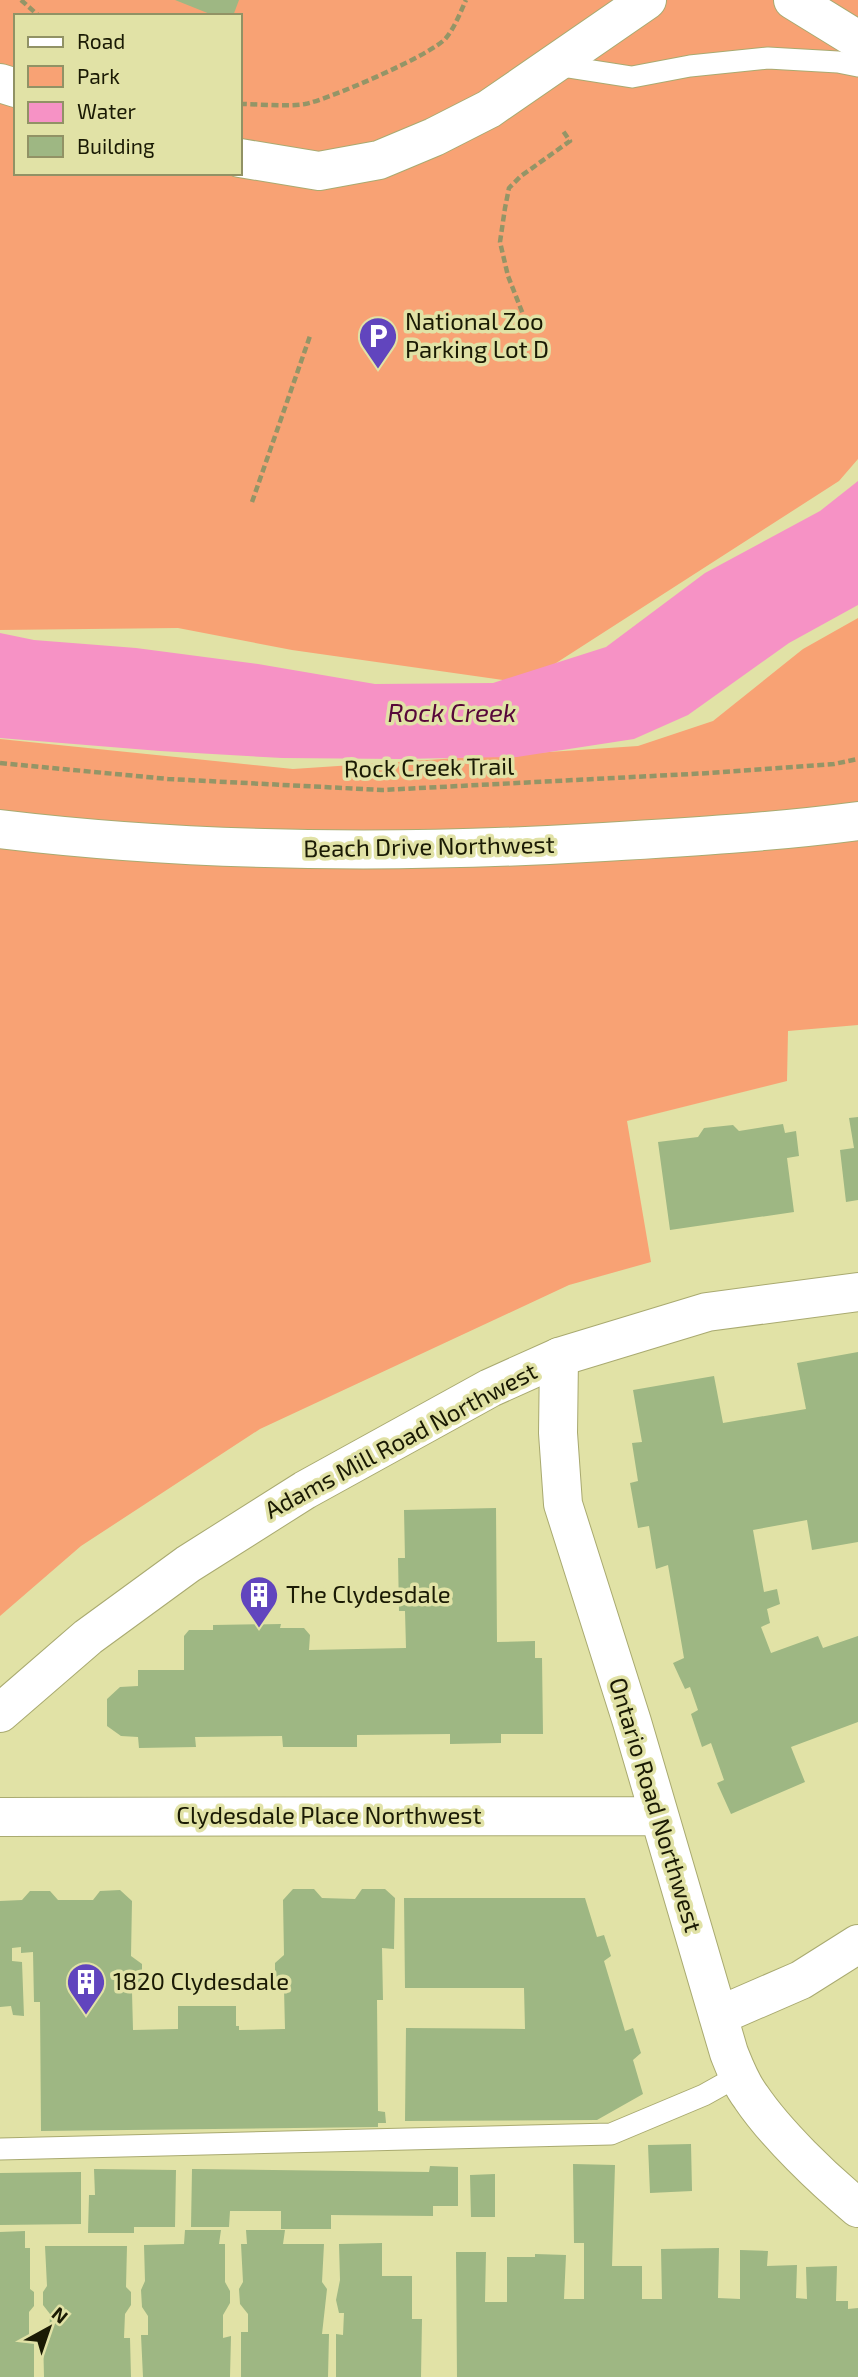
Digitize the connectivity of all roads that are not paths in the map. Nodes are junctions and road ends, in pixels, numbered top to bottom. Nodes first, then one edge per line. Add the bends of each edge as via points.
1 (647, 0) edge
2 (793, 0) edge
3 (858, 40) edge
4 (555, 65) junction
5 (858, 66) edge
6 (242, 158) edge
7 (858, 821) edge
8 (0, 829) edge
9 (858, 1292) edge
10 (559, 1357) junction
11 (0, 1713) edge
12 (659, 1816) junction
13 (0, 1817) edge
14 (858, 1944) edge
15 (718, 2016) junction
16 (738, 2076) junction
17 (0, 2149) edge
18 (858, 2208) edge

1 - 4 street
2 - 3 street
4 - 5 lane via 632,78 768,58
4 - 6 street via 489,109 379,160 319,171
7 - 8 street, Beach Drive Northwest via 710,836 393,850 167,844
9 - 10 street, Adams Mill Road Northwest via 707,1312
10 - 11 street, Adams Mill Road Northwest via 490,1388 241,1529 88,1637
10 - 12 street, Ontario Road Northwest via 563,1504
12 - 13 street, Clydesdale Place Northwest
12 - 15 street, Ontario Road Northwest
14 - 15 street via 801,1980
15 - 16 street, Ontario Road Northwest
16 - 17 lane via 611,2134
16 - 18 street, Ontario Road Northwest via 769,2120

